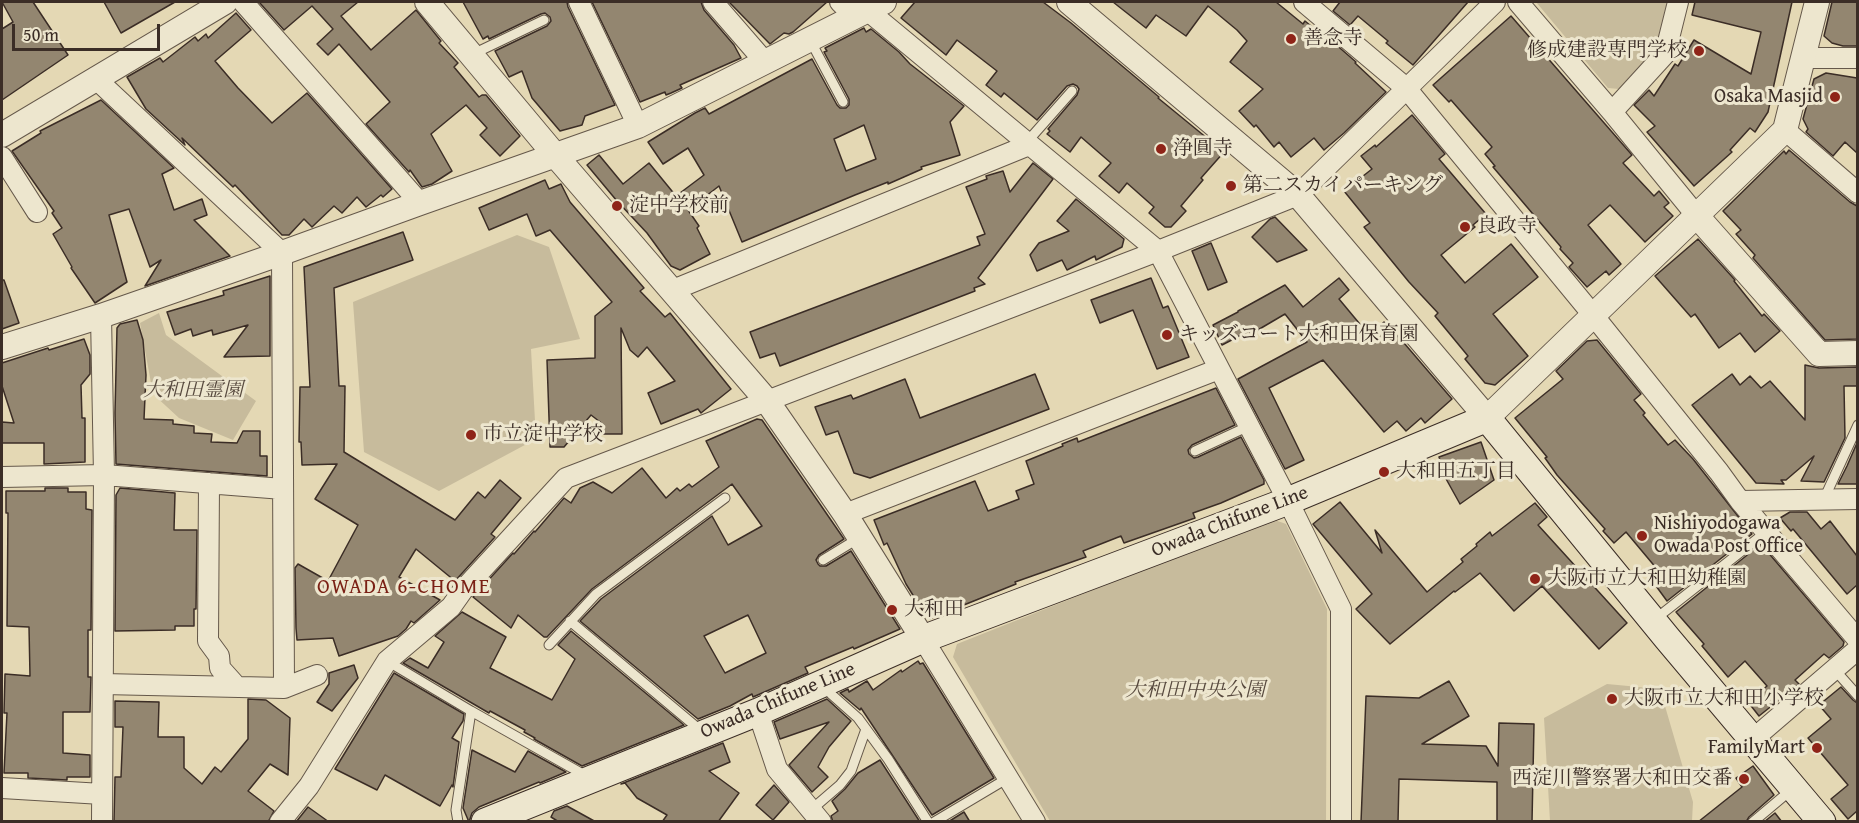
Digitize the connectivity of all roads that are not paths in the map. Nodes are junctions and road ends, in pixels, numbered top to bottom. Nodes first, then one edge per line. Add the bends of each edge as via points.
1 (225, 2) edge
2 (243, 2) edge
3 (427, 2) edge
4 (579, 2) edge
5 (714, 2) edge
6 (1069, 2) edge
7 (1304, 2) edge
8 (1495, 2) edge
9 (1518, 2) edge
10 (1678, 2) edge
11 (1817, 2) edge
12 (861, 7) edge
13 (544, 20) dead end
14 (810, 39) junction
15 (472, 55) junction
16 (1803, 58) junction
17 (1857, 58) edge
18 (765, 62) junction
19 (95, 78) junction
20 (1406, 88) junction
21 (1072, 91) dead end
22 (843, 102) dead end
23 (1612, 111) junction
24 (638, 126) junction
25 (1785, 130) junction
26 (2, 135) edge
27 (1028, 144) junction
28 (555, 155) junction
29 (2, 157) edge
30 (1857, 193) edge
31 (1298, 195) junction
32 (420, 203) junction
33 (37, 212) dead end
34 (1696, 215) junction
35 (1158, 251) junction
36 (282, 253) junction
37 (673, 290) junction
38 (1593, 315) junction
39 (101, 316) junction
40 (2, 347) edge
41 (1857, 353) edge
42 (1219, 369) junction
43 (767, 401) junction
44 (1487, 418) junction
45 (1857, 425) edge
46 (1249, 426) junction
47 (1195, 451) dead end
48 (104, 475) junction
49 (2, 477) edge
50 (209, 483) junction
51 (283, 489) junction
52 (725, 498) dead end
53 (1857, 498) edge
54 (1824, 499) junction
55 (1287, 501) junction
56 (1740, 501) junction
57 (845, 514) junction
58 (1766, 532) junction
59 (860, 538) junction
60 (823, 560) dead end
61 (570, 621) junction
62 (1652, 621) junction
63 (922, 639) junction
64 (1857, 640) edge
65 (549, 645) dead end
66 (1857, 649) edge
67 (387, 661) junction
68 (1834, 669) junction
69 (317, 675) dead end
70 (824, 682) junction
71 (103, 684) junction
72 (237, 687) junction
73 (284, 688) junction
74 (1857, 696) edge
75 (471, 711) junction
76 (758, 712) junction
77 (866, 729) junction
78 (704, 734) junction
79 (1752, 740) junction
80 (1008, 778) junction
81 (591, 779) junction
82 (2, 788) edge
83 (1794, 788) junction
84 (102, 794) junction
85 (514, 816) edge
86 (816, 816) edge
87 (102, 822) edge
88 (280, 822) edge
89 (458, 822) edge
90 (485, 822) edge
91 (928, 822) edge
92 (934, 822) edge
93 (1035, 822) edge
94 (1341, 822) edge
95 (1753, 822) edge
96 (1822, 822) edge

1 - 19 street
2 - 32 street
3 - 15 street
4 - 24 street
5 - 18 street
6 - 31 street
7 - 20 street
8 - 20 street
9 - 23 street
10 - 23 street via 1665,54
11 - 16 street
12 - 14 street
12 - 27 street
13 - 15 lane
14 - 18 street
14 - 22 lane
15 - 28 street
16 - 17 street
16 - 25 street
18 - 24 street
19 - 26 street
19 - 36 street
20 - 31 street
20 - 38 street
21 - 27 lane
23 - 34 street
24 - 28 street
25 - 30 street
25 - 34 street
27 - 35 street
27 - 37 street
28 - 32 street
28 - 37 street
29 - 33 street
31 - 35 street
31 - 44 street
32 - 36 street
34 - 38 street
34 - 41 street via 1819,354
35 - 42 street
35 - 43 street
36 - 39 street
36 - 51 street
37 - 43 street
38 - 44 street
38 - 56 street
39 - 40 street
39 - 48 street
42 - 46 street
42 - 57 street
43 - 57 street
43 - 67 street via 566,478 451,608
44 - 55 main road, Owada Chifune Line
44 - 62 main road
45 - 54 lane
46 - 47 lane
46 - 55 street
48 - 49 street
48 - 50 street
48 - 71 street
50 - 51 street
50 - 72 street via 208,641 219,656 220,668
51 - 73 street
52 - 61 lane via 596,594
53 - 54 street
54 - 56 street
55 - 63 main road, Owada Chifune Line
55 - 94 street via 1341,609
56 - 58 street
57 - 59 street
58 - 62 lane
58 - 64 street
59 - 60 lane
59 - 63 street
61 - 65 lane
61 - 78 lane
62 - 79 main road
63 - 70 main road, Owada Chifune Line
63 - 80 street
66 - 68 street
67 - 75 lane
67 - 88 street via 309,786
68 - 74 lane
68 - 79 street
69 - 73 street
70 - 76 main road, Owada Chifune Line
70 - 77 lane
71 - 72 street
71 - 84 street
72 - 73 street
75 - 81 lane
75 - 89 lane via 456,810
76 - 78 main road, Owada Chifune Line
76 - 86 street via 777,769
77 - 86 lane via 850,771
77 - 91 lane
78 - 81 main road, Owada Chifune Line
79 - 83 main road
80 - 92 lane
80 - 93 street
81 - 85 main road, Owada Chifune Line
82 - 84 street
83 - 95 lane
83 - 96 main road
84 - 87 street
85 - 90 main road, Owada Chifune Line

